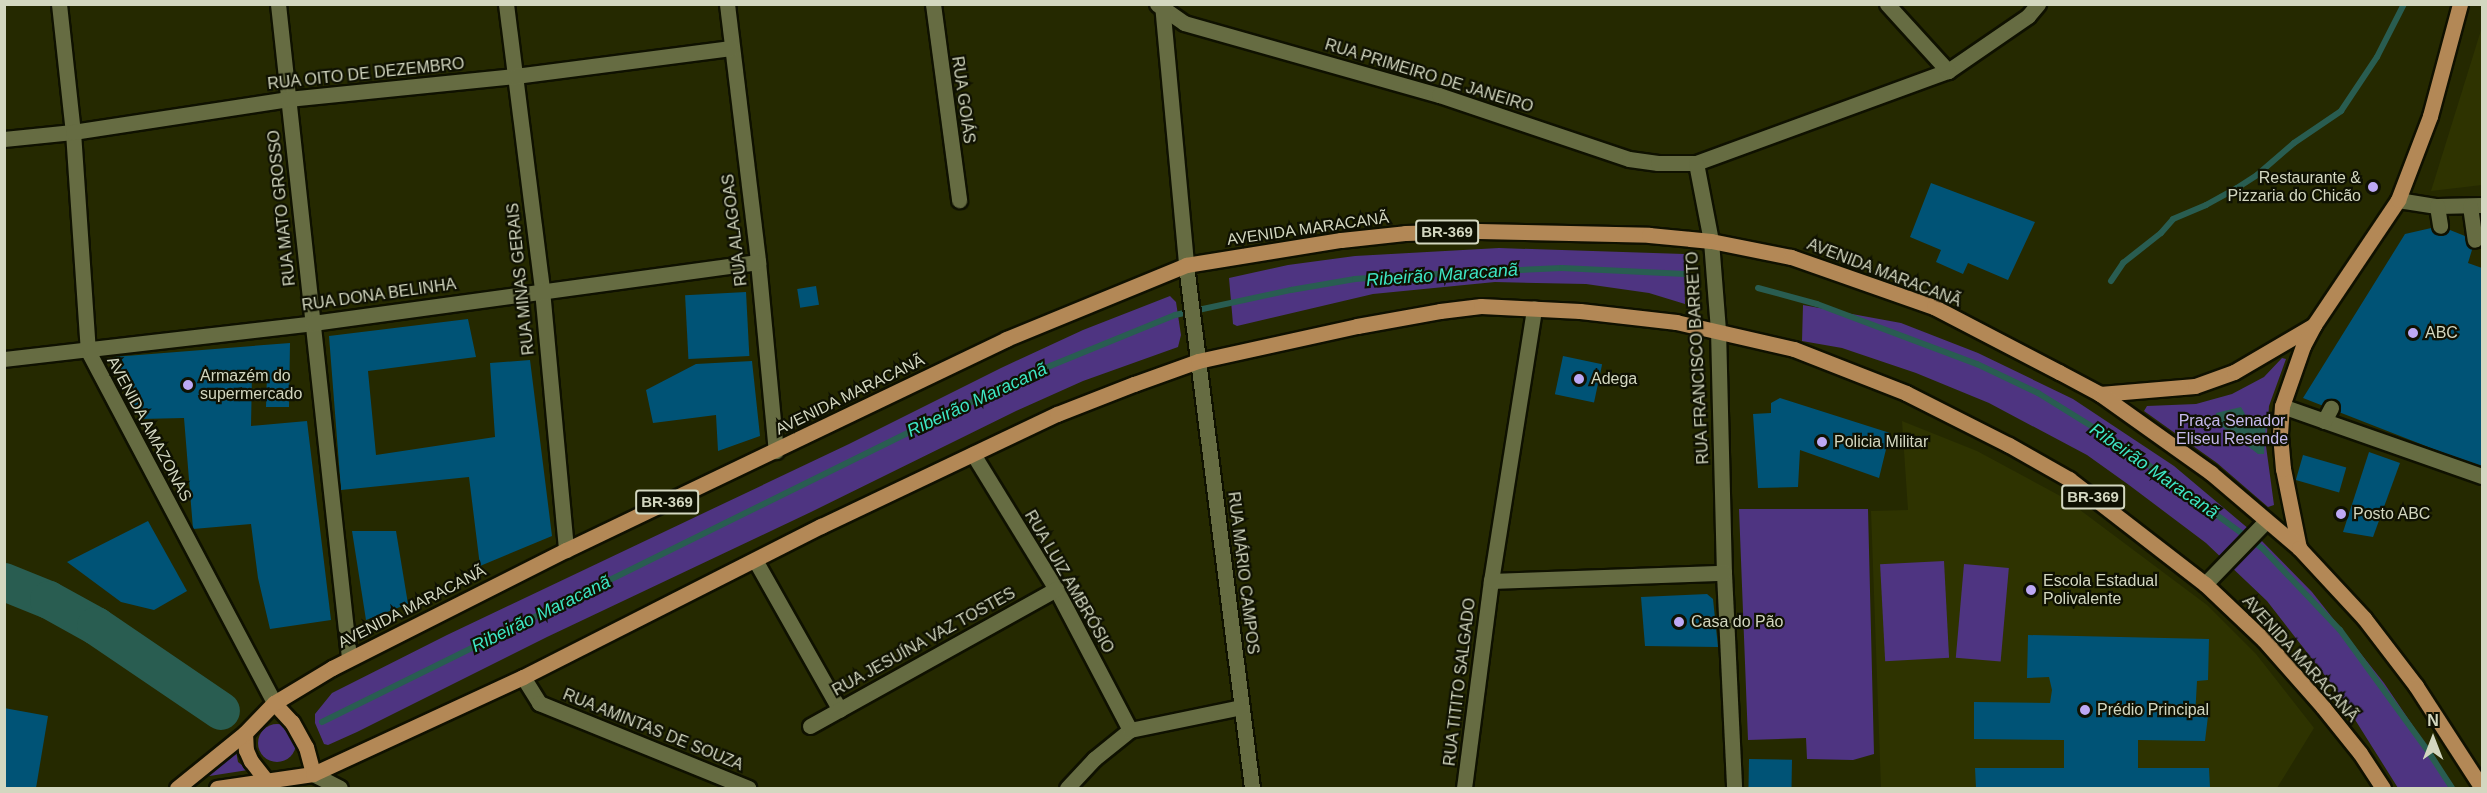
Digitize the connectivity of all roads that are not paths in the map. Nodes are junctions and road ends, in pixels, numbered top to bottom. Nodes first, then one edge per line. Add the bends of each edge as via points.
1 (59, 4) edge
2 (278, 4) edge
3 (506, 4) edge
4 (727, 4) edge
5 (933, 4) edge
6 (1887, 4) edge
7 (2038, 4) edge
8 (2460, 4) edge
9 (1160, 6) edge
10 (731, 48) junction
11 (1948, 71) junction
12 (515, 76) junction
13 (288, 99) junction
14 (73, 132) junction
15 (4, 139) edge
16 (1696, 164) junction
17 (958, 200) dead end
18 (2398, 200) junction
19 (2476, 205) edge
20 (2438, 206) junction
21 (2440, 226) dead end
22 (2475, 240) dead end
23 (1711, 241) junction
24 (758, 261) junction
25 (1186, 265) junction
26 (542, 290) junction
27 (1534, 308) junction
28 (313, 323) junction
29 (2314, 325) junction
30 (1718, 329) junction
31 (88, 351) junction
32 (4, 359) edge
33 (1198, 361) junction
34 (2100, 394) junction
35 (2282, 406) junction
36 (776, 451) junction
37 (973, 454) junction
38 (2482, 476) edge
39 (2261, 526) junction
40 (2299, 548) junction
41 (566, 550) junction
42 (755, 560) junction
43 (1724, 573) junction
44 (1491, 580) junction
45 (2205, 584) junction
46 (1056, 589) junction
47 (349, 658) junction
48 (523, 677) junction
49 (274, 703) junction
50 (1241, 707) junction
51 (840, 710) junction
52 (810, 726) dead end
53 (1130, 730) junction
54 (244, 733) junction
55 (313, 774) junction
56 (266, 780) junction
57 (2482, 788) edge
58 (177, 789) edge
59 (217, 789) edge
60 (340, 789) edge
61 (748, 789) edge
62 (1067, 789) edge
63 (1252, 789) edge
64 (1464, 789) edge
65 (1734, 789) edge
66 (2383, 789) edge

1 - 14 street, AVENIDA AMAZONAS
2 - 13 street, RUA MATO GROSSO
3 - 12 street, RUA MINAS GERAIS
4 - 10 street, RUA ALAGOAS
5 - 17 street, RUA GOIÁS
6 - 11 street
7 - 11 street via 2028,16
8 - 18 main road via 2430,116
9 - 16 street, RUA PRIMEIRO DE JANEIRO via 1184,23 1439,95 1629,159
9 - 25 street, RUA MÁRIO CAMPOS
10 - 12 street, RUA OITO DE DEZEMBRO
10 - 24 street, RUA ALAGOAS
11 - 16 street
12 - 13 street, RUA OITO DE DEZEMBRO
12 - 26 street, RUA MINAS GERAIS
13 - 14 street, RUA OITO DE DEZEMBRO
13 - 28 street, RUA MATO GROSSO
14 - 15 street, RUA OITO DE DEZEMBRO
14 - 31 street, AVENIDA AMAZONAS
16 - 23 street, RUA FRANCISCO BARRETO
18 - 20 street
18 - 29 main road
19 - 20 street
19 - 22 street
20 - 21 street
23 - 25 main road, AVENIDA MARACANÃ / BR-369 via 1538,231 1405,233
23 - 30 street, RUA FRANCISCO BARRETO
23 - 34 main road, AVENIDA MARACANÃ / BR-369 via 1791,257 1934,308
24 - 26 street, RUA DONA BELINHA
24 - 36 street, RUA ALAGOAS
25 - 33 street, RUA MÁRIO CAMPOS
25 - 36 main road, AVENIDA MARACANÃ / BR-369 via 1006,339
26 - 28 street, RUA DONA BELINHA
26 - 41 street, RUA MINAS GERAIS
27 - 30 main road, AVENIDA MARACANÃ / BR-369
27 - 33 main road, AVENIDA MARACANÃ / BR-369 via 1481,306 1440,310
27 - 44 street, RUA TITITO SALGADO
28 - 31 street, RUA DONA BELINHA
28 - 47 street, RUA MATO GROSSO
29 - 34 main road via 2234,372 2195,386
29 - 35 main road
30 - 43 street, RUA FRANCISCO BARRETO
30 - 45 main road, AVENIDA MARACANÃ / BR-369 via 1794,349 1963,420 2069,479
31 - 32 street, RUA DONA BELINHA
31 - 49 street, AVENIDA AMAZONAS
33 - 37 main road, AVENIDA MARACANÃ / BR-369 via 1057,414
33 - 50 street, RUA MÁRIO CAMPOS
34 - 39 main road, AVENIDA MARACANÃ / BR-369 via 2211,473
35 - 38 street via 2327,414
35 - 40 main road via 2283,469
36 - 41 main road, AVENIDA MARACANÃ / BR-369
37 - 42 main road, AVENIDA MARACANÃ / BR-369
37 - 46 street, RUA LUIZ AMBRÓSIO
39 - 40 main road, AVENIDA MARACANÃ / BR-369
39 - 45 street
40 - 57 main road, AVENIDA MARACANÃ / BR-369 via 2364,618 2416,686
41 - 47 main road, AVENIDA MARACANÃ / BR-369
42 - 48 main road, AVENIDA MARACANÃ / BR-369
42 - 51 street
43 - 44 street
43 - 65 street, RUA FRANCISCO BARRETO
44 - 64 street, RUA TITITO SALGADO
45 - 66 main road, AVENIDA MARACANÃ / BR-369 via 2264,640 2323,707
46 - 51 street, RUA JESUÍNA VAZ TOSTES
46 - 53 street, RUA LUIZ AMBRÓSIO
47 - 49 main road, AVENIDA MARACANÃ / BR-369
48 - 55 main road, AVENIDA MARACANÃ / BR-369
48 - 61 street, RUA AMINTAS DE SOUZA via 539,703
49 - 54 main road, AVENIDA MARACANÃ / BR-369
49 - 55 main road via 292,722 306,747
50 - 53 street
50 - 63 street, RUA MÁRIO CAMPOS
51 - 52 street, RUA JESUÍNA VAZ TOSTES
53 - 62 street via 1094,759
54 - 56 main road via 251,761
54 - 58 main road, AVENIDA MARACANÃ / BR-369
55 - 56 main road, AVENIDA MARACANÃ / BR-369
55 - 60 street
56 - 59 main road, AVENIDA MARACANÃ / BR-369

